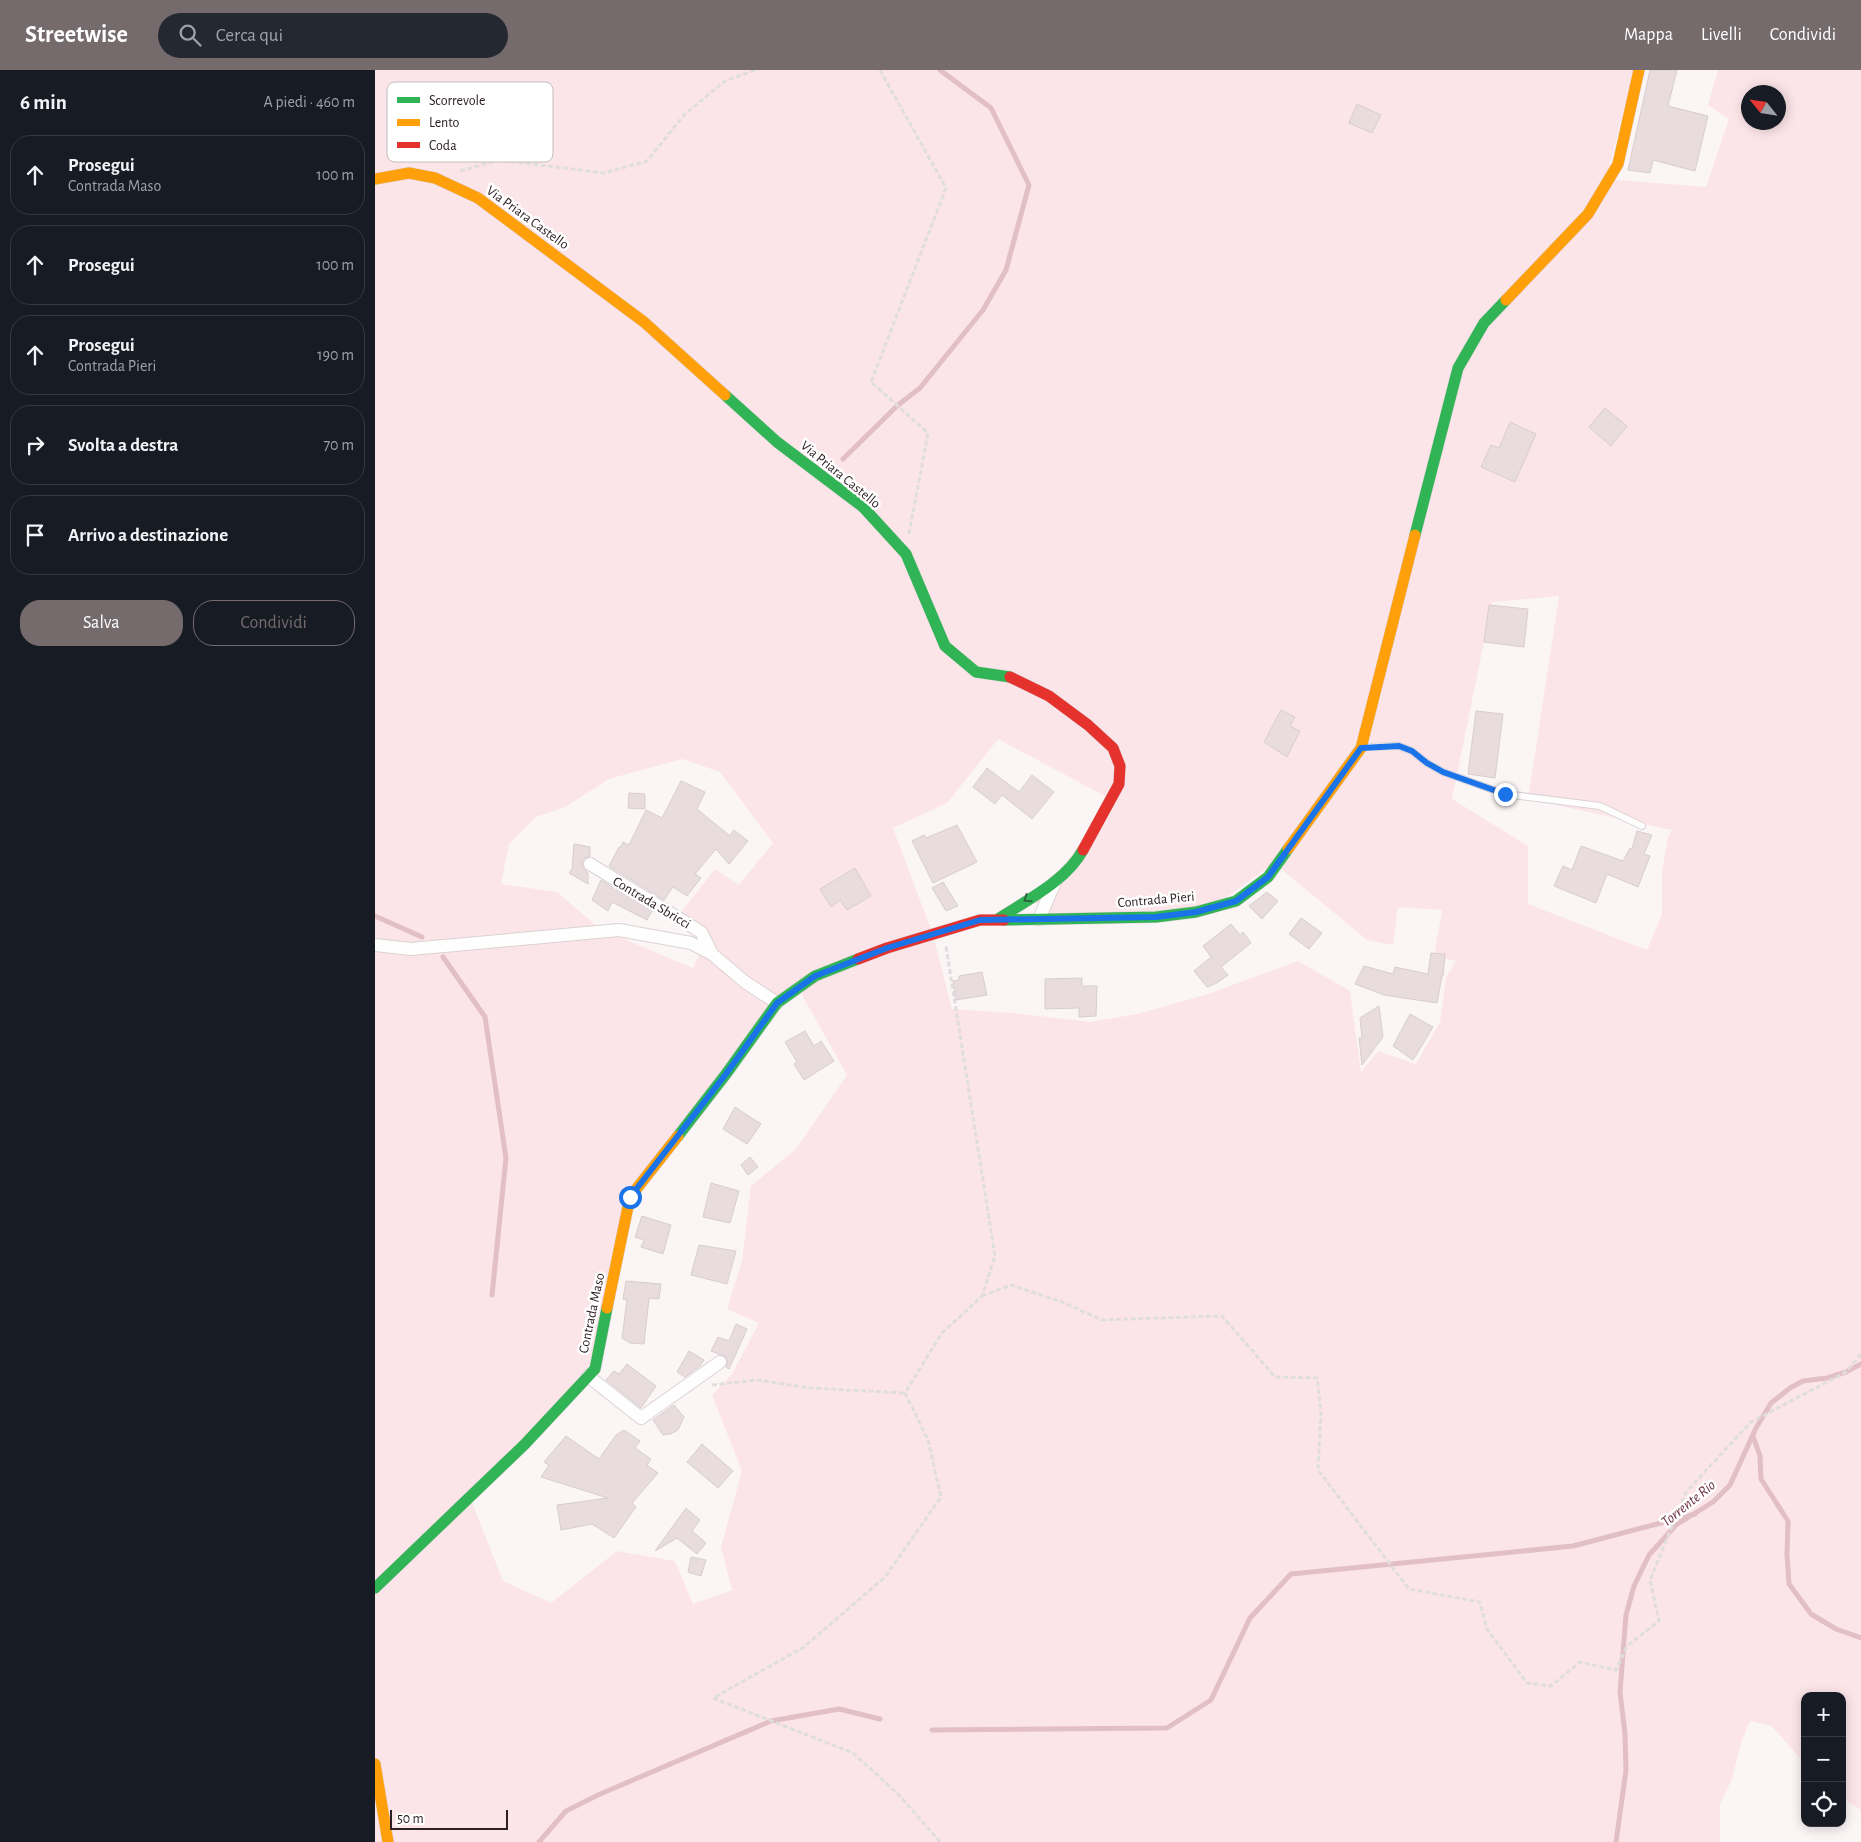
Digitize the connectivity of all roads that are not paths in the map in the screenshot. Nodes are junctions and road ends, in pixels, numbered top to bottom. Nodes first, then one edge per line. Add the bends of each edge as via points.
1 (1639, 70) edge
2 (375, 179) edge
3 (1361, 748) junction
4 (1642, 826) dead end
5 (590, 864) dead end
6 (1055, 880) junction
7 (998, 919) junction
8 (1039, 919) junction
9 (943, 931) joint
10 (375, 945) edge
11 (712, 954) junction
12 (777, 1003) junction
13 (720, 1362) dead end
14 (588, 1376) junction
15 (375, 1588) edge
16 (375, 1764) edge
17 (388, 1842) edge

1 - 3 street via 1618,164 1588,214 1484,323 1458,368
2 - 6 street, Via Priara Castello via 409,173 435,178 478,198 645,322 777,442 863,507 906,554 945,646 976,672 1008,676 1049,696 1113,748 1120,766 1119,784 1077,860
3 - 4 lane via 1399,746 1443,772 1505,794 1600,806
3 - 8 street, Contrada Pieri via 1268,877 1236,901 1196,912 1156,917
5 - 11 street, Contrada Sbricci via 701,932
6 -> 7 street, Via Priara Castello
6 - 8 street
7 - 8 street, Contrada Pieri
7 - 9 street, Contrada Pieri via 980,920
9 - 12 street, Contrada Maso via 887,948 815,976
10 - 11 street via 411,949 619,930 691,943
11 - 12 street, Contrada Sbricci
12 - 14 street, Contrada Maso via 630,1197 595,1369
13 - 14 street via 641,1418
14 - 15 street, Contrada Maso via 525,1444
16 - 17 street

